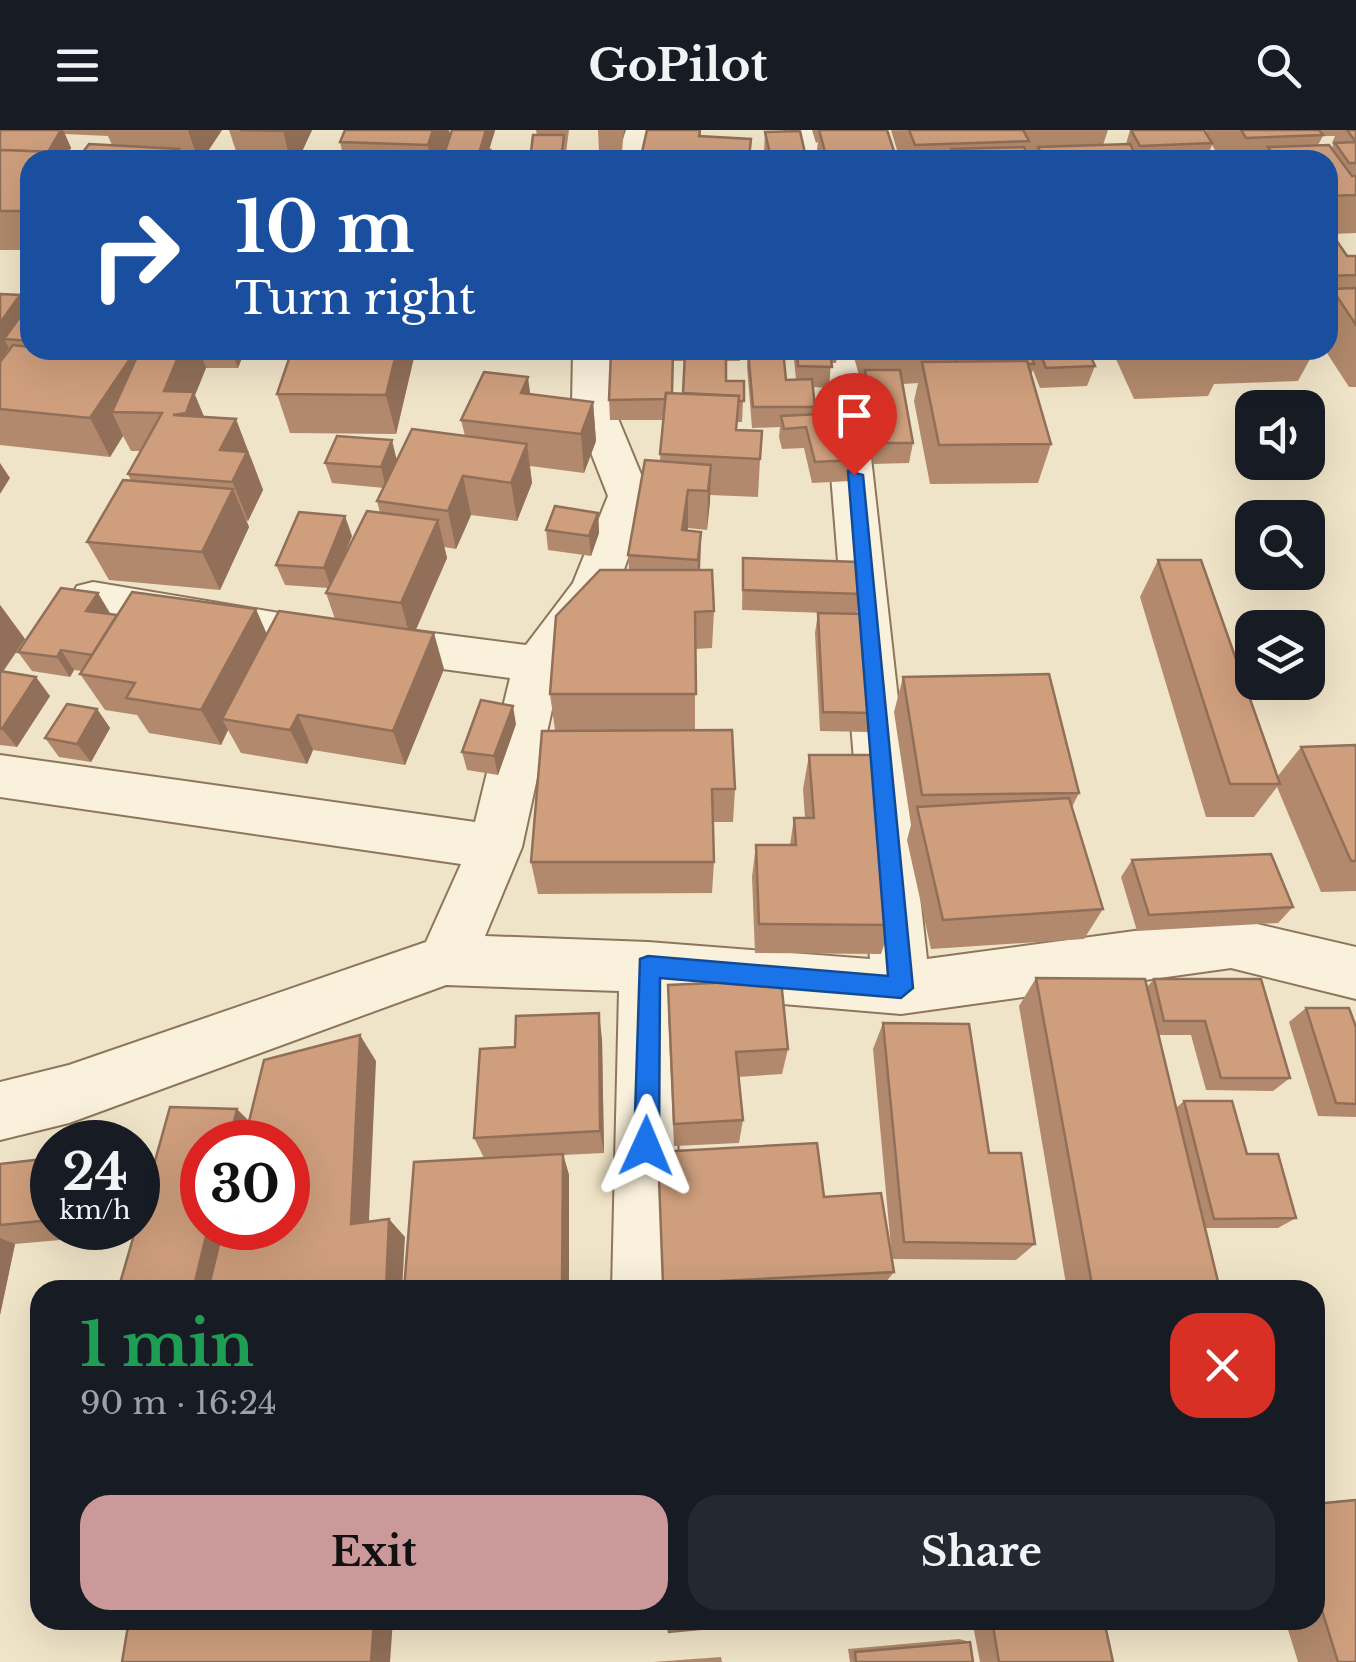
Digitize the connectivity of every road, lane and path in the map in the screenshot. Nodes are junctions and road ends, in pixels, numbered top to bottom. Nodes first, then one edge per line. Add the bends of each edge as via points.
1 (592, 360) edge
2 (841, 360) edge
3 (94, 598) edge
4 (538, 664) junction
5 (0, 776) edge
6 (496, 847) junction
7 (446, 960) junction
8 (648, 967) junction
9 (1356, 973) edge
10 (901, 988) junction
11 (0, 1111) edge
12 (645, 1280) edge

1 - 4 street via 592,404 629,496 594,589
2 - 10 street
3 - 4 street
4 - 6 street
5 - 6 street
6 - 7 street
7 - 8 street
7 - 11 street via 69,1094
8 - 10 street
8 - 12 street
9 - 10 street via 1232,943

